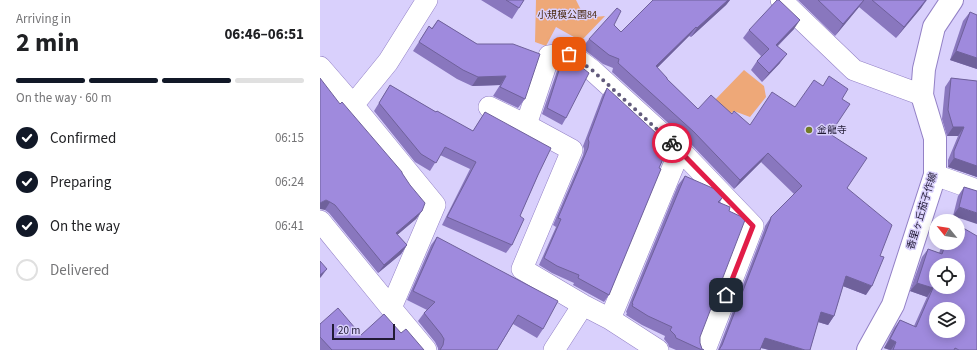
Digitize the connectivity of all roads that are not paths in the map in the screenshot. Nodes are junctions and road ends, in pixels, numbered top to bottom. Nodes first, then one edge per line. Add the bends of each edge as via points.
1 (426, 0) edge
2 (781, 0) edge
3 (952, 0) edge
4 (320, 67) edge
5 (922, 95) junction
6 (353, 105) junction
7 (489, 107) dead end
8 (526, 125) junction
9 (680, 150) junction
10 (935, 175) junction
11 (977, 190) edge
12 (320, 222) edge
13 (583, 305) junction
14 (392, 308) junction
15 (610, 319) junction
16 (426, 350) edge
17 (554, 350) edge
18 (658, 350) edge
19 (705, 350) edge
20 (870, 350) edge

1 - 6 street via 388,62
2 - 5 street via 854,70
3 - 5 street, 香里ヶ丘茄子作線 via 934,27 924,70
4 - 6 street
5 - 10 street, 香里ヶ丘茄子作線 via 935,138
6 - 14 street via 435,206
7 - 8 street
8 - 9 street via 549,56 569,54 592,70
8 - 13 street via 572,150 522,269
9 - 15 street
9 - 19 street via 753,226
10 - 11 street
10 - 20 street, 香里ヶ丘茄子作線 via 893,305
12 - 14 street
13 - 15 street
13 - 17 street
14 - 16 street
15 - 18 street

